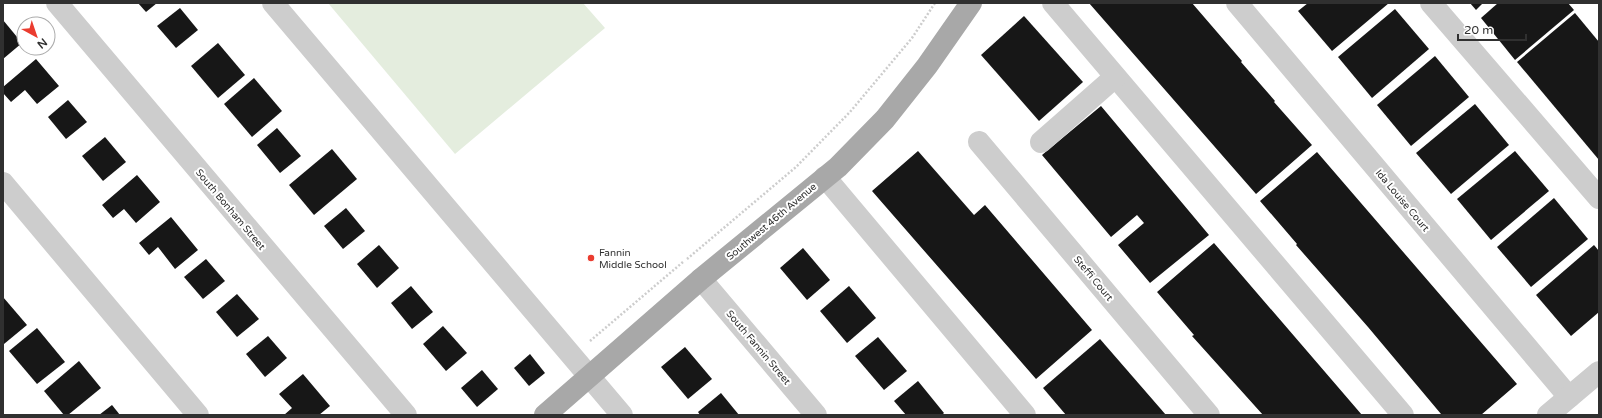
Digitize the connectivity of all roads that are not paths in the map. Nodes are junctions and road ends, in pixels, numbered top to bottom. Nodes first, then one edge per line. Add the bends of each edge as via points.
1 (57, 3) edge
2 (273, 3) edge
3 (971, 3) edge
4 (1052, 3) edge
5 (1237, 3) edge
6 (1431, 3) edge
7 (1115, 77) junction
8 (979, 142) dead end
9 (1041, 142) dead end
10 (825, 177) junction
11 (3, 183) edge
12 (1599, 198) edge
13 (701, 279) junction
14 (1599, 372) edge
15 (590, 377) junction
16 (1569, 397) junction
17 (198, 415) edge
18 (406, 415) edge
19 (545, 415) edge
20 (622, 415) edge
21 (816, 415) edge
22 (1025, 415) edge
23 (1209, 415) edge
24 (1403, 415) edge
25 (1548, 415) edge

1 - 18 street, South Bonham Street
2 - 15 street
3 - 10 main road, Southwest 46th Avenue via 927,66 885,119
4 - 7 street
5 - 16 street, Ida Louise Court
6 - 12 street
7 - 9 street
7 - 24 street
8 - 23 street, Steffi Court
10 - 13 main road, Southwest 46th Avenue
10 - 22 street
11 - 17 street
13 - 15 main road, Southwest 46th Avenue
13 - 21 street, South Fannin Street
14 - 16 street
15 - 19 main road, Southwest 46th Avenue
15 - 20 street
16 - 25 street

